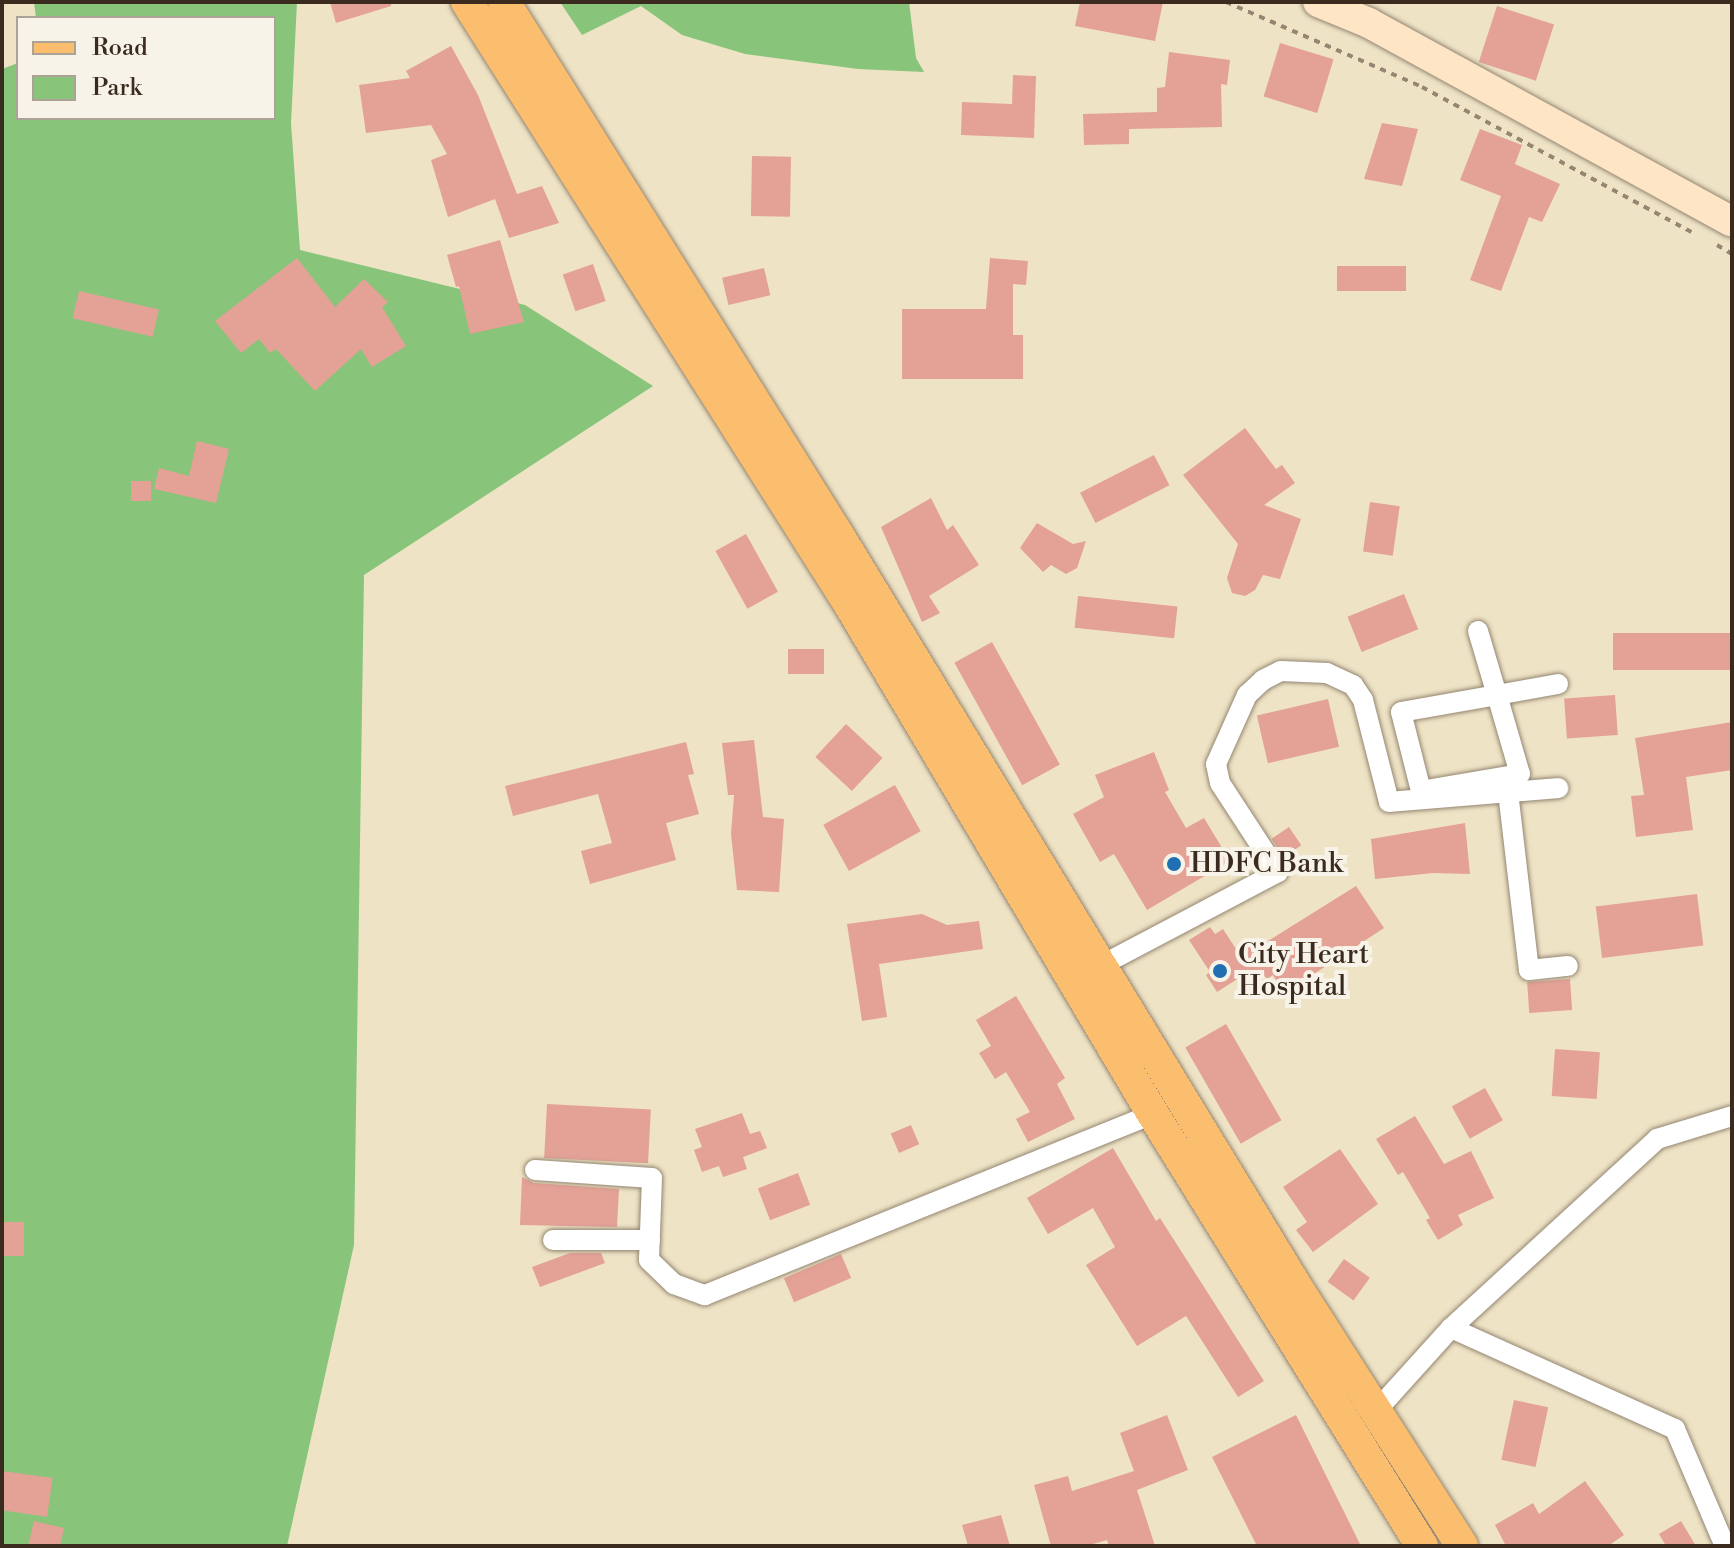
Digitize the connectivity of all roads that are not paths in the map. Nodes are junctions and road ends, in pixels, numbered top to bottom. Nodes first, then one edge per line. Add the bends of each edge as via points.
1 (467, 2) edge
2 (504, 2) edge
3 (1318, 2) edge
4 (1732, 222) edge
5 (1478, 631) dead end
6 (1558, 684) dead end
7 (1497, 695) junction
8 (1401, 712) junction
9 (1367, 719) junction
10 (1558, 788) dead end
11 (1508, 792) junction
12 (1100, 966) junction
13 (1568, 966) dead end
14 (1153, 1114) junction
15 (1732, 1116) edge
16 (535, 1170) dead end
17 (553, 1240) dead end
18 (650, 1240) junction
19 (1451, 1328) junction
20 (1357, 1381) junction
21 (1328, 1399) junction
22 (1376, 1411) junction
23 (1422, 1546) edge
24 (1462, 1546) edge
25 (1725, 1546) edge

1 - 14 main road via 850,605
2 - 12 main road
3 - 4 street via 1369,23
5 - 7 street
6 - 7 street
7 - 8 street
7 - 8 street via 1520,774 1421,791
8 - 9 street
9 - 11 street via 1389,802
9 - 12 street via 1353,685 1327,673 1281,671 1263,680 1247,695 1226,734 1216,775 1278,872
10 - 11 street
11 - 13 street via 1529,970
12 - 20 main road
14 - 18 street via 705,1295 674,1284 657,1268 649,1260
14 - 21 main road
15 - 19 street via 1657,1139
16 - 18 street via 652,1178
17 - 18 street
19 - 22 street
19 - 25 street via 1675,1429
20 - 21 main road
20 - 22 main road
21 - 23 main road
22 - 24 main road

